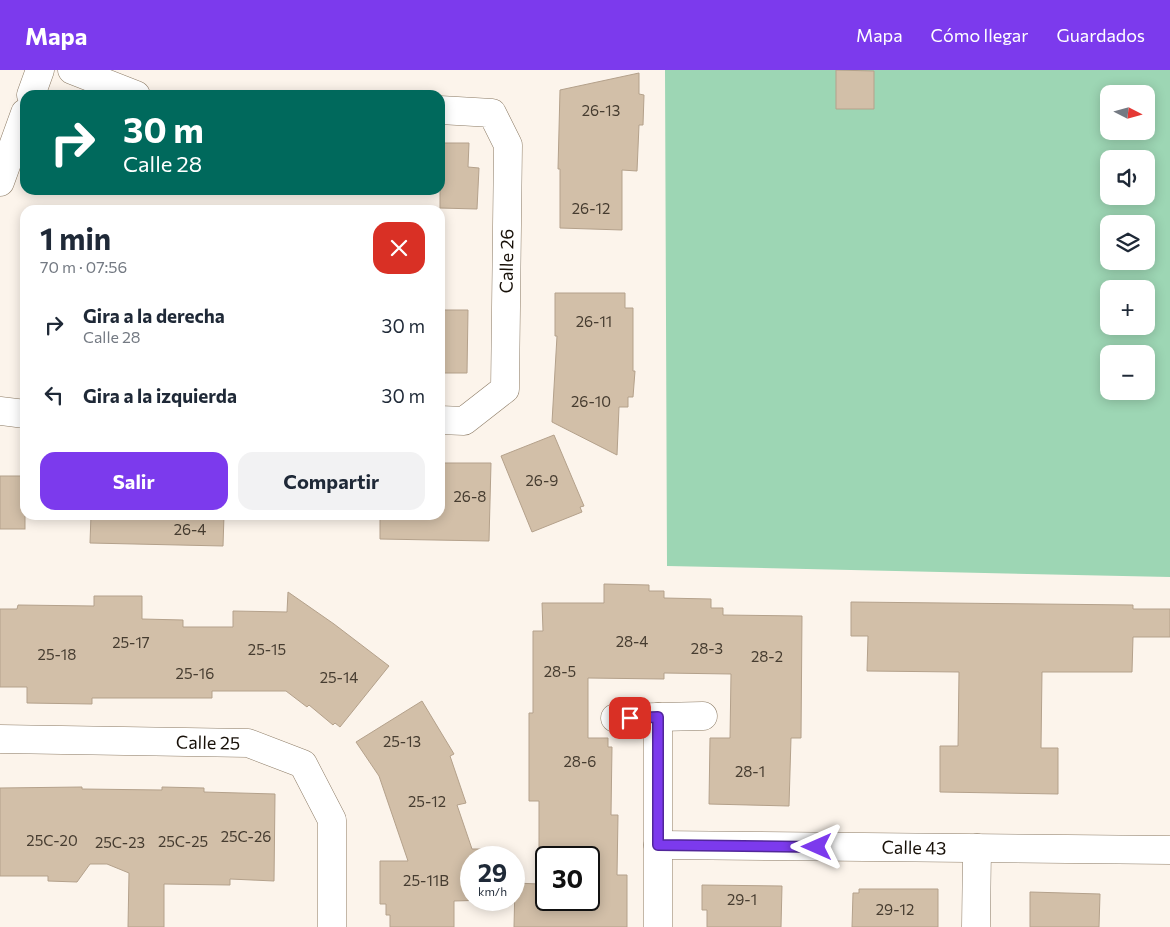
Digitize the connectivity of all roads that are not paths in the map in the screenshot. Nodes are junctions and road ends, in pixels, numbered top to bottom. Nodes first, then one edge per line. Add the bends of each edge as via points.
1 (40, 70) edge
2 (72, 70) edge
3 (34, 90) edge
4 (123, 90) edge
5 (445, 110) edge
6 (20, 127) edge
7 (0, 182) edge
8 (0, 411) edge
9 (20, 413) edge
10 (445, 420) edge
11 (703, 716) dead end
12 (658, 717) junction
13 (615, 718) dead end
14 (0, 739) edge
15 (658, 845) junction
16 (977, 848) junction
17 (1170, 850) edge
18 (332, 927) edge
19 (658, 927) edge
20 (976, 927) edge

1 - 3 street
2 - 4 street
5 - 10 street, Calle 26 via 492,113 508,145 505,389 464,421
6 - 7 street
8 - 9 street
11 - 12 street
12 - 13 street
12 - 15 street
14 - 18 street, Calle 25 via 248,743 303,764 332,820
15 - 16 street, Calle 43
15 - 19 street
16 - 17 street, Calle 43
16 - 20 street

